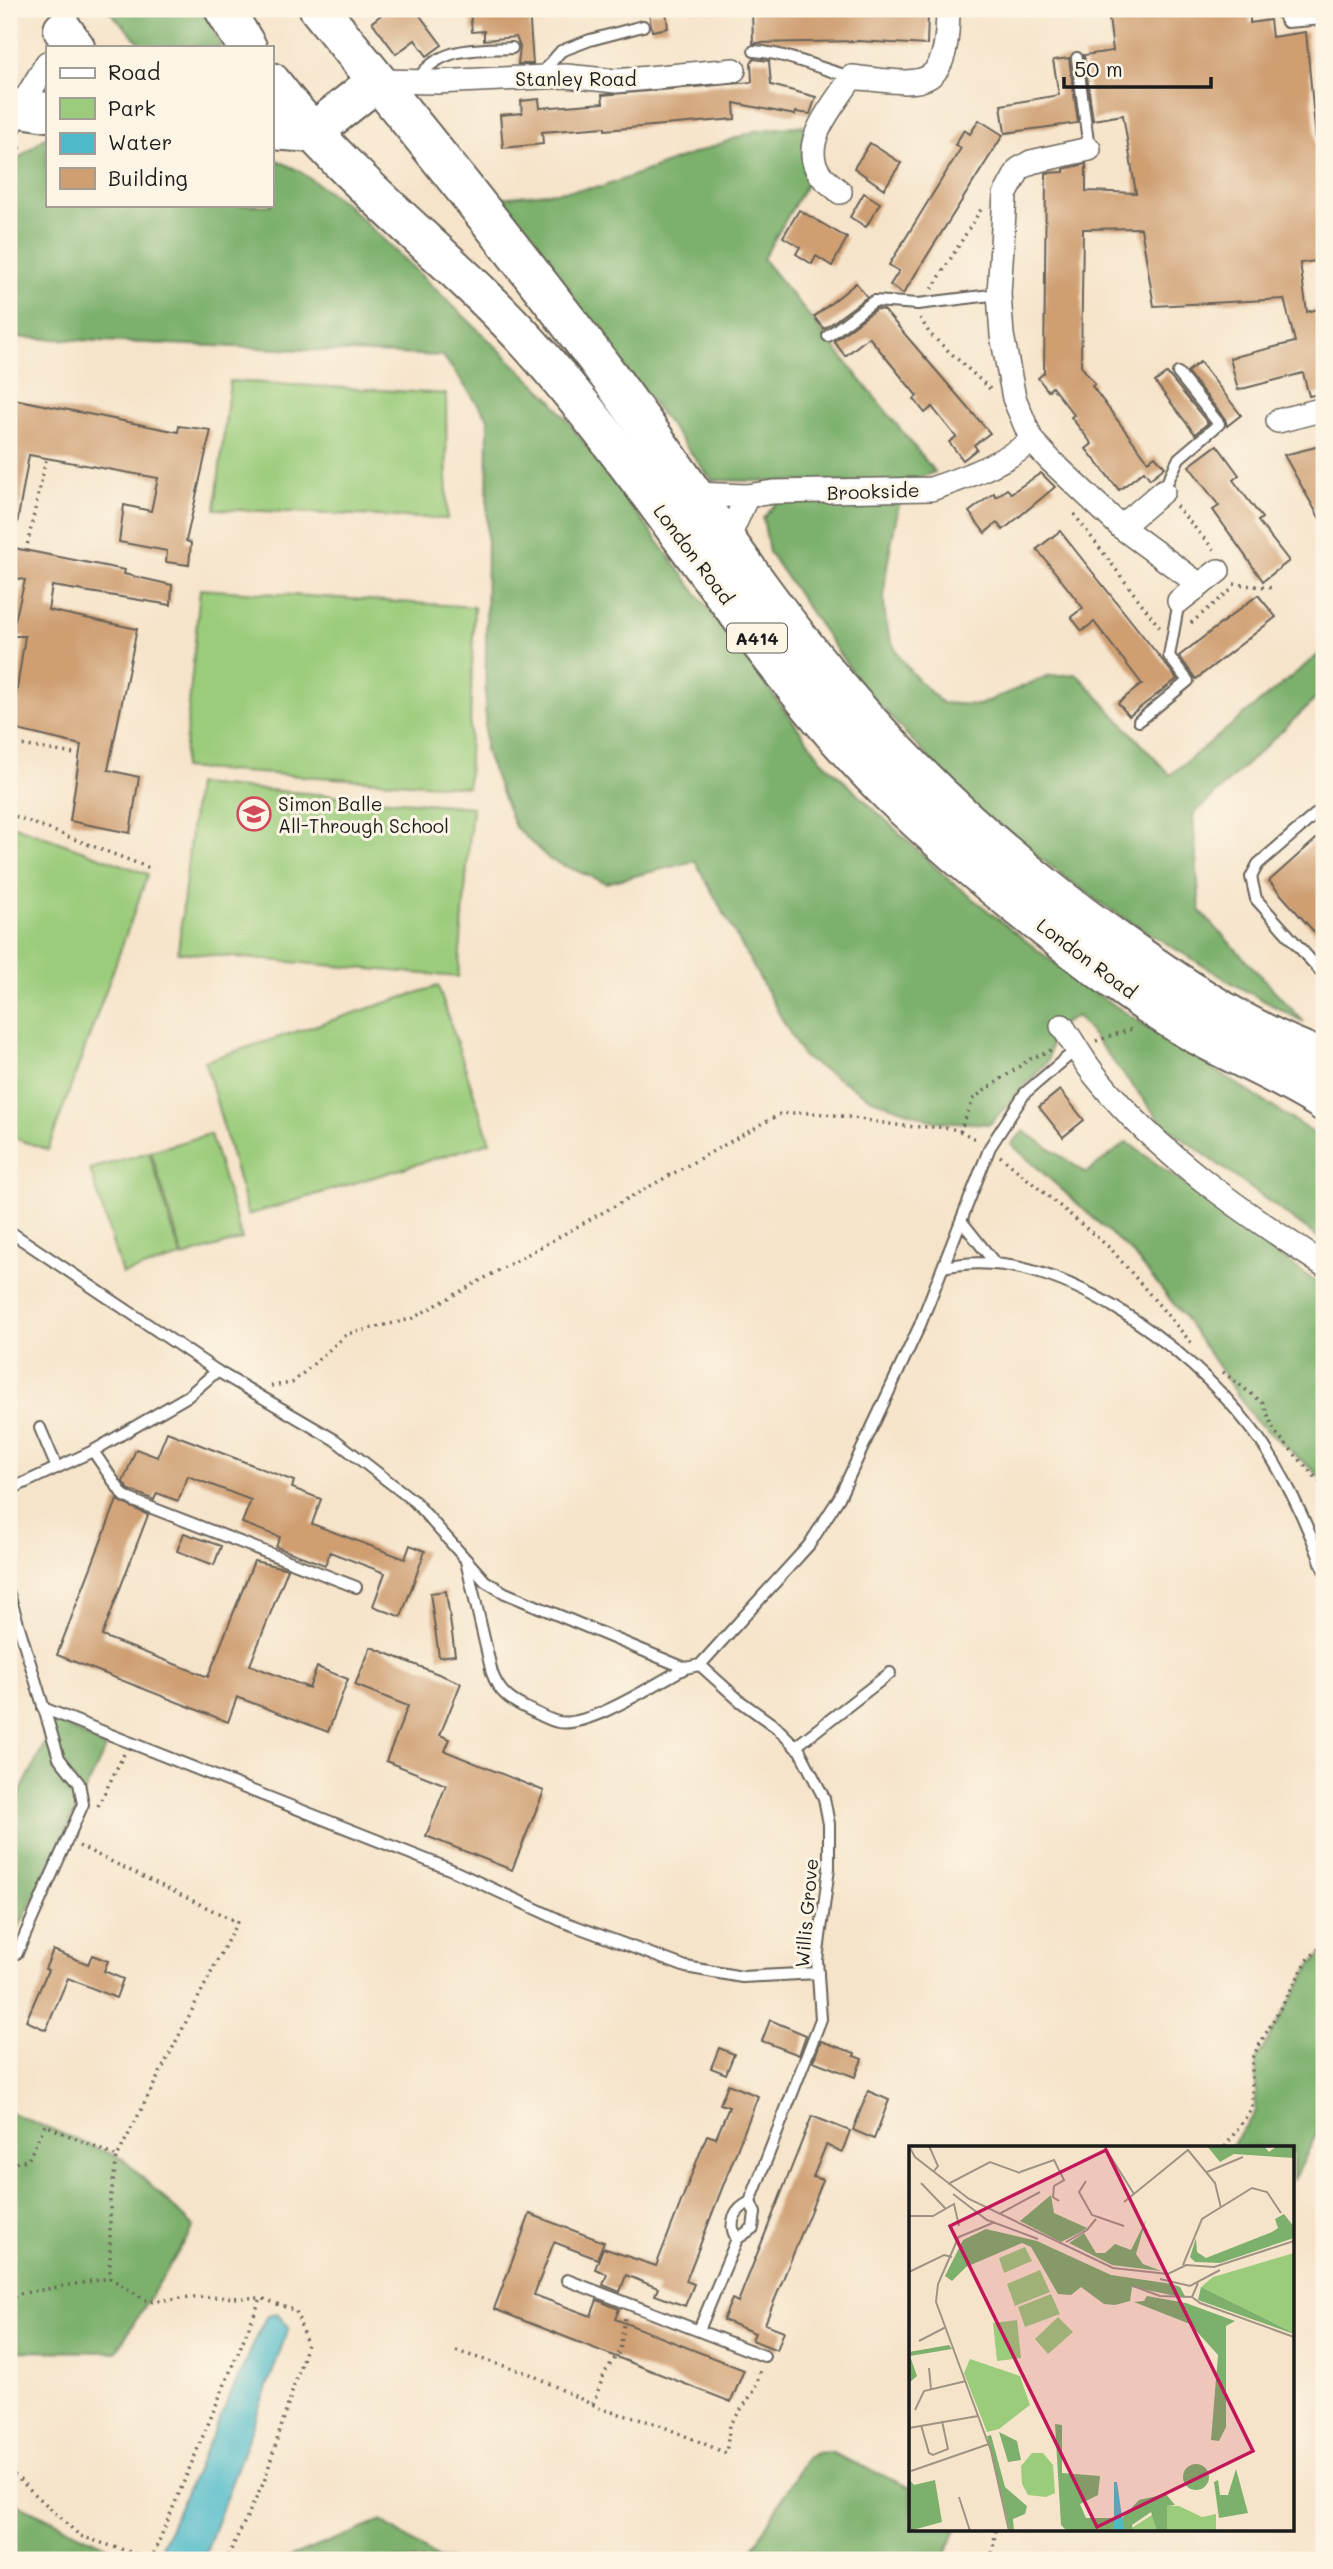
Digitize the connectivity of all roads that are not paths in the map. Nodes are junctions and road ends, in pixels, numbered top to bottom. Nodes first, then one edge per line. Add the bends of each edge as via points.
1 (224, 9) edge
2 (318, 9) edge
3 (948, 9) edge
4 (1279, 9) edge
5 (1324, 19) edge
6 (643, 26) dead end
7 (246, 46) edge
8 (512, 48) dead end
9 (754, 51) dead end
10 (1077, 58) dead end
11 (734, 70) dead end
12 (46, 73) edge
13 (538, 77) junction
14 (852, 77) junction
15 (377, 81) junction
16 (415, 83) junction
17 (273, 84) edge
18 (26, 115) edge
19 (273, 130) edge
20 (312, 133) junction
21 (1089, 149) joint
22 (840, 192) dead end
23 (999, 294) junction
24 (828, 336) dead end
25 (1178, 373) dead end
26 (1324, 409) edge
27 (1278, 421) dead end
28 (1032, 441) junction
29 (1163, 491) joint
30 (694, 494) junction
31 (747, 496) junction
32 (1121, 527) junction
33 (727, 541) junction
34 (1226, 577) road end
35 (1200, 585) junction
36 (1179, 601) joint
37 (1139, 721) dead end
38 (1324, 807) edge
39 (1324, 975) edge
40 (1071, 1038) joint
41 (1324, 1059) edge
42 (1324, 1102) edge
43 (963, 1223) junction
44 (9, 1231) edge
45 (994, 1262) junction
46 (1324, 1265) edge
47 (944, 1267) junction
48 (217, 1371) junction
49 (40, 1429) dead end
50 (93, 1451) junction
51 (57, 1468) junction
52 (9, 1490) edge
53 (466, 1560) junction
54 (1324, 1570) edge
55 (356, 1587) dead end
56 (9, 1594) edge
57 (701, 1665) junction
58 (685, 1668) junction
59 (890, 1673) dead end
60 (43, 1708) junction
61 (795, 1747) junction
62 (17, 1953) dead end
63 (818, 1973) junction
64 (750, 2202) junction
65 (737, 2239) junction
66 (567, 2280) dead end
67 (699, 2330) junction
68 (764, 2356) road end

1 - 7 highway
2 - 15 highway, London Road / A414
3 - 14 street via 948,46 935,73 921,82
4 - 5 lane via 1287,22
6 - 13 lane via 561,51
8 - 16 lane via 453,50 427,65
9 - 14 lane
10 - 21 lane
11 - 13 street, Stanley Road via 616,81
12 - 18 street
13 - 16 street, Stanley Road
14 - 22 street via 812,145 812,159 820,174
15 - 16 street, Stanley Road
15 - 20 highway
15 - 30 highway, London Road / A414 via 536,278
17 - 20 highway, London Road / A414
19 - 20 highway
20 - 42 highway, London Road / A414 via 487,298 541,357 773,661 890,794 959,859 1112,979 1186,1028
21 - 23 street via 1031,162 1011,180 1005,195
23 - 24 lane via 918,304 874,301
23 - 28 street via 1013,398
25 - 29 lane via 1219,424 1179,457
26 - 27 street
28 - 31 street, Brookside via 931,489
28 - 32 street
29 - 32 street
30 - 31 street, Brookside
30 - 33 highway, London Road / A414
31 - 33 street
32 - 35 street
33 - 41 highway, London Road / A414 via 859,711 983,837 1061,901 1154,967 1273,1036
34 - 35 street
35 - 36 street
36 - 37 lane via 1169,656 1188,681
38 - 39 lane via 1258,864 1251,877 1256,899
40 - 43 lane via 1025,1093 990,1147
40 - 46 street via 1104,1087 1166,1148 1215,1191
43 - 45 lane
43 - 47 lane
44 - 48 lane
45 - 47 lane
45 - 54 lane via 1037,1273 1096,1298 1198,1370 1253,1430 1279,1472
47 - 57 lane via 839,1498 809,1545
48 - 50 lane via 188,1396
48 - 53 lane via 335,1440 415,1502
49 - 51 lane
50 - 51 lane
50 - 55 lane via 123,1495 134,1501
51 - 52 lane
53 - 58 lane via 485,1581 505,1593
53 - 58 lane via 495,1681 515,1703 558,1722 575,1721
56 - 60 lane
57 - 58 lane
57 - 61 lane, Willis Grove
59 - 61 lane
60 - 62 lane via 60,1758 79,1783 83,1804
60 - 63 lane via 452,1870 564,1922 686,1967 742,1977
61 - 63 lane, Willis Grove via 824,1798 829,1825
63 - 64 lane, Willis Grove via 821,2019
64 - 65 lane, Willis Grove via 734,2217
64 - 65 lane, Willis Grove via 755,2213 753,2228
65 - 67 lane, Willis Grove
66 - 67 lane
67 - 68 lane

